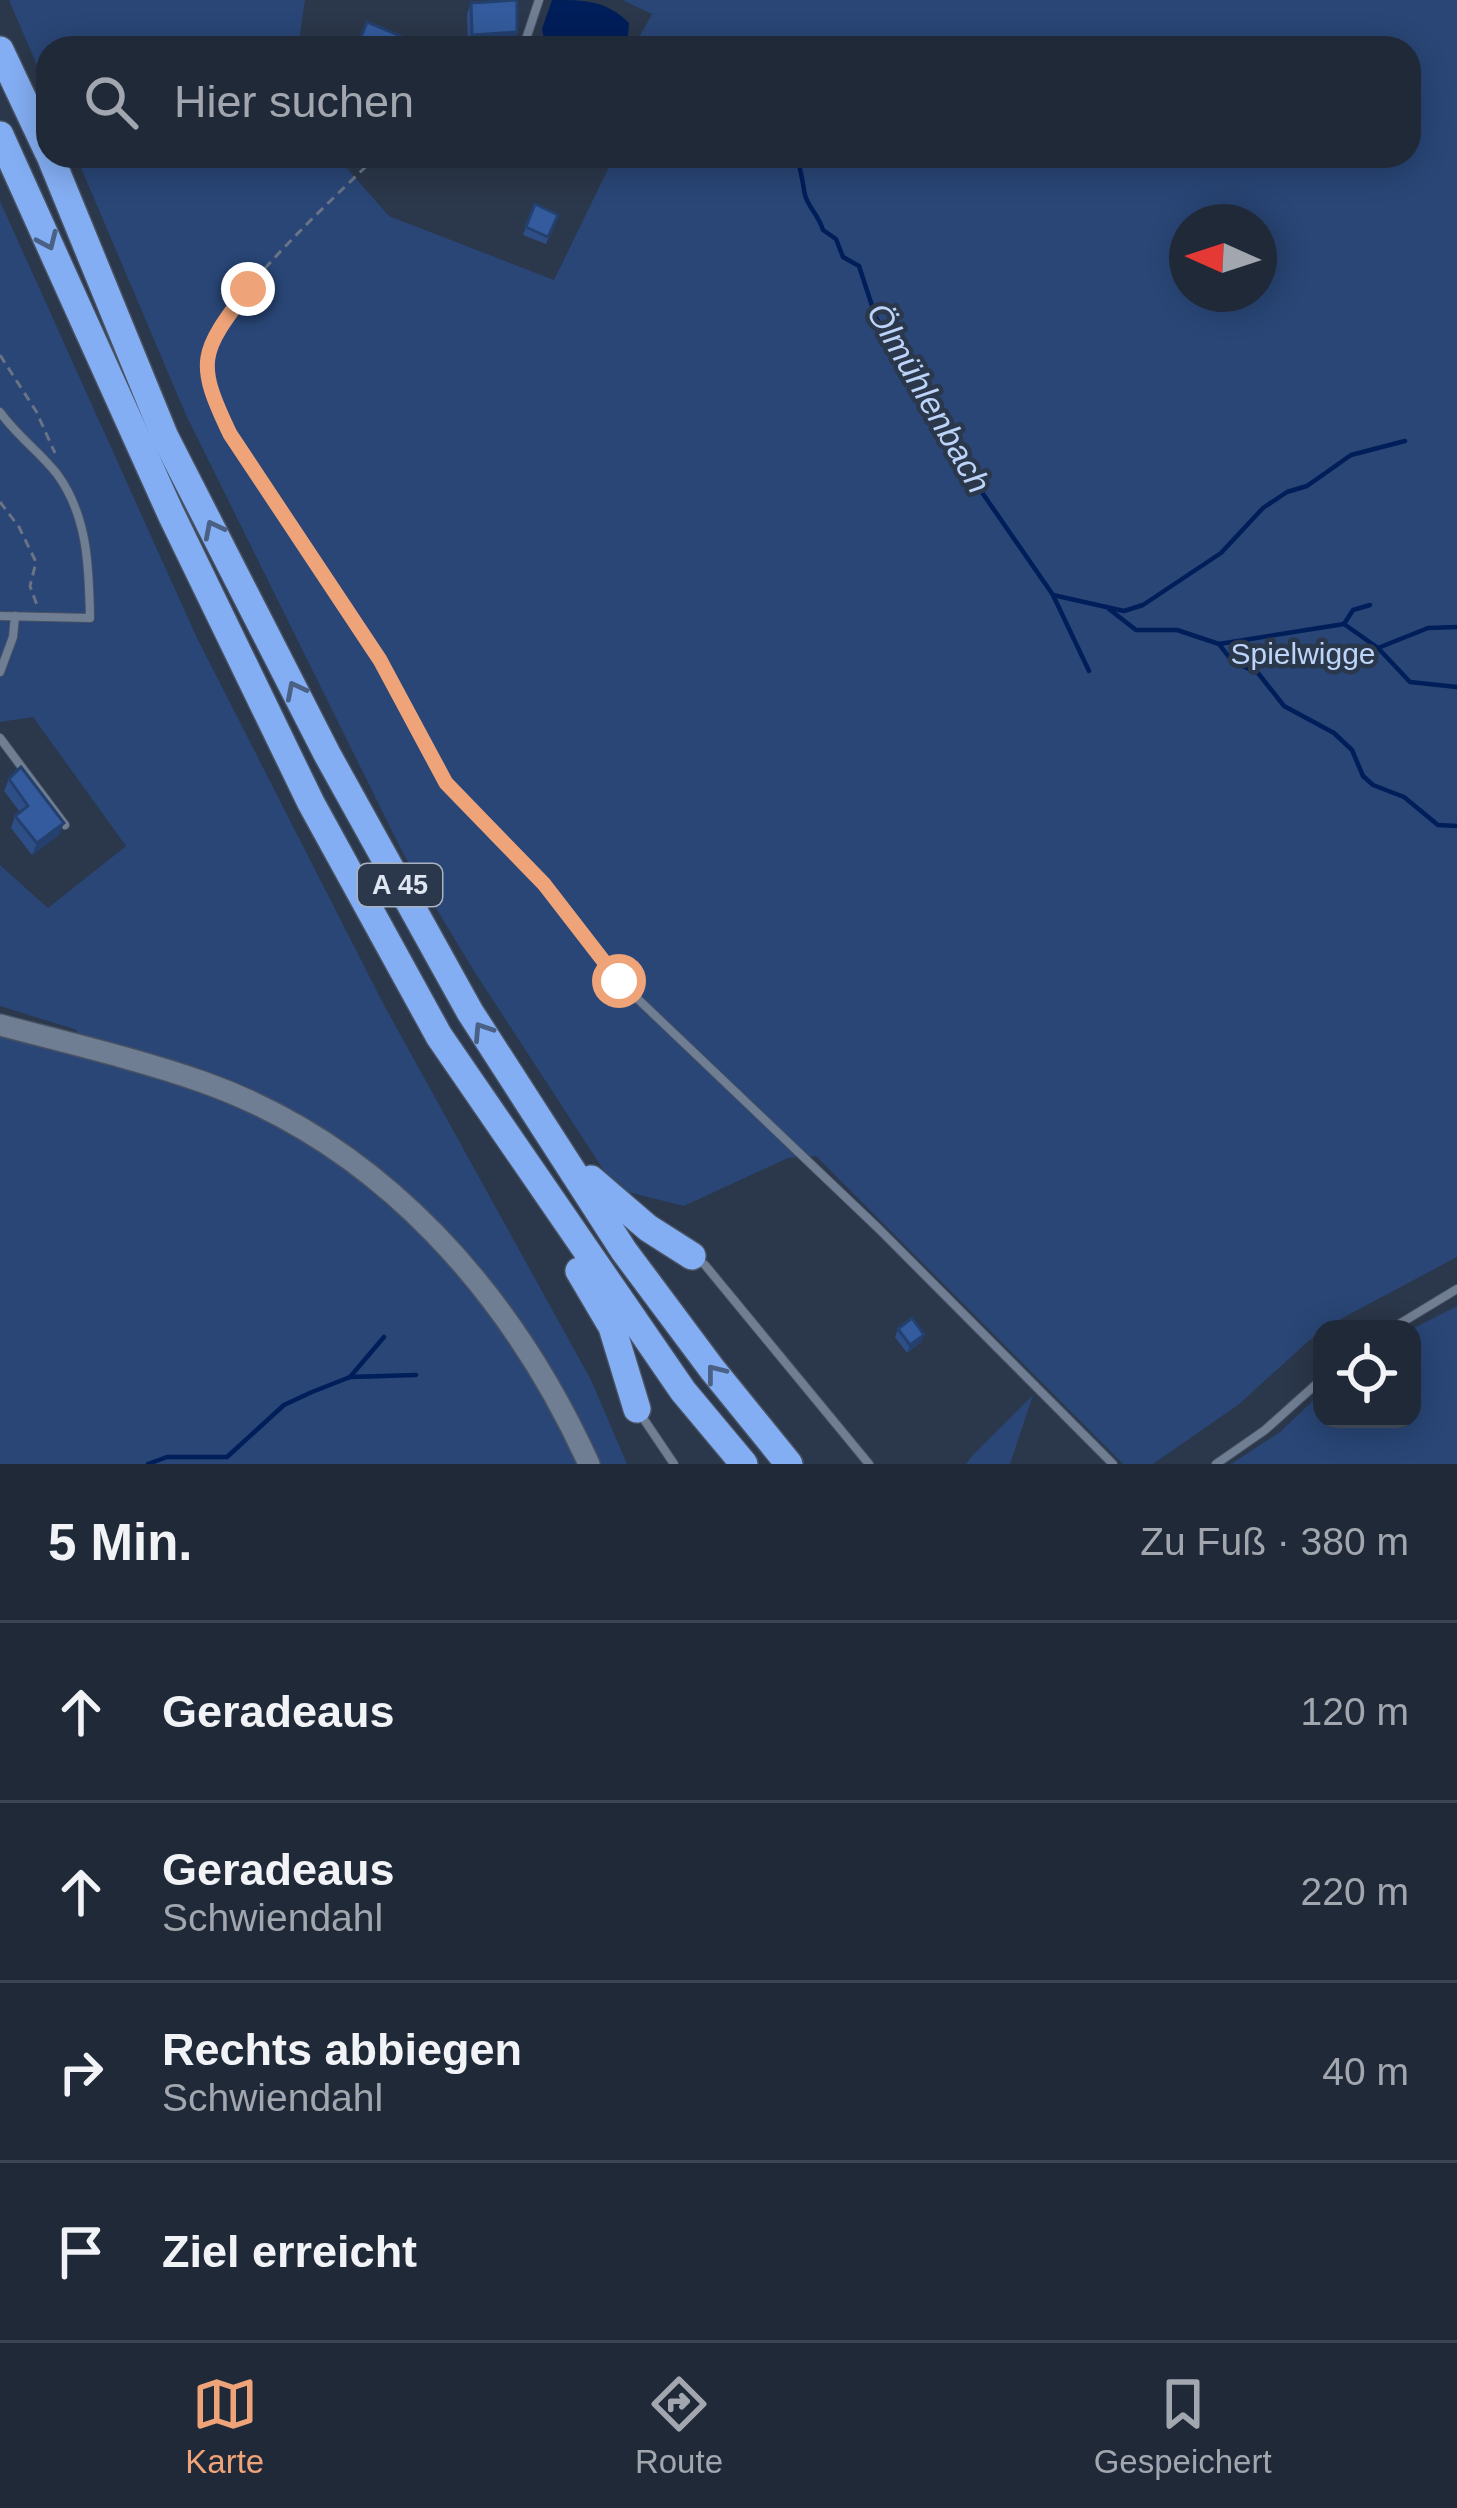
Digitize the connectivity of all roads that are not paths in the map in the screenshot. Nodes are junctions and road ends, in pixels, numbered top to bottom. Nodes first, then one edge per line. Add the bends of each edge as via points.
1 (539, 0) edge
2 (527, 36) edge
3 (0, 50) edge
4 (36, 126) edge
5 (0, 135) edge
6 (55, 168) edge
7 (0, 412) edge
8 (0, 616) edge
9 (15, 616) junction
10 (0, 672) edge
11 (0, 738) edge
12 (446, 783) road end
13 (65, 825) edge
14 (0, 1025) edge
15 (545, 1130) junction
16 (554, 1207) junction
17 (692, 1256) joint
18 (1457, 1289) edge
19 (1406, 1320) edge
20 (1313, 1387) edge
21 (637, 1409) joint
22 (589, 1464) edge
23 (674, 1464) edge
24 (744, 1464) edge
25 (789, 1464) edge
26 (868, 1464) edge
27 (1113, 1464) edge
28 (1216, 1464) edge

1 - 2 lane
3 - 4 highway, A 45
5 -> 16 highway, A 45 via 311,803 440,1036
15 -> 6 highway, A 45 via 327,754 165,436
7 - 9 lane via 56,473 89,554 90,618
8 - 9 lane
9 - 10 lane
11 - 13 lane
12 - 27 lane via 544,884 619,981
14 - 22 main road via 206,1083 346,1157 401,1199 496,1302
15 - 17 highway via 599,1188
25 -> 15 highway, A 45 via 624,1251
16 - 21 highway via 568,1253 612,1327
16 - 24 highway, A 45
17 - 26 lane
18 - 19 lane
20 - 28 lane
21 - 23 lane

